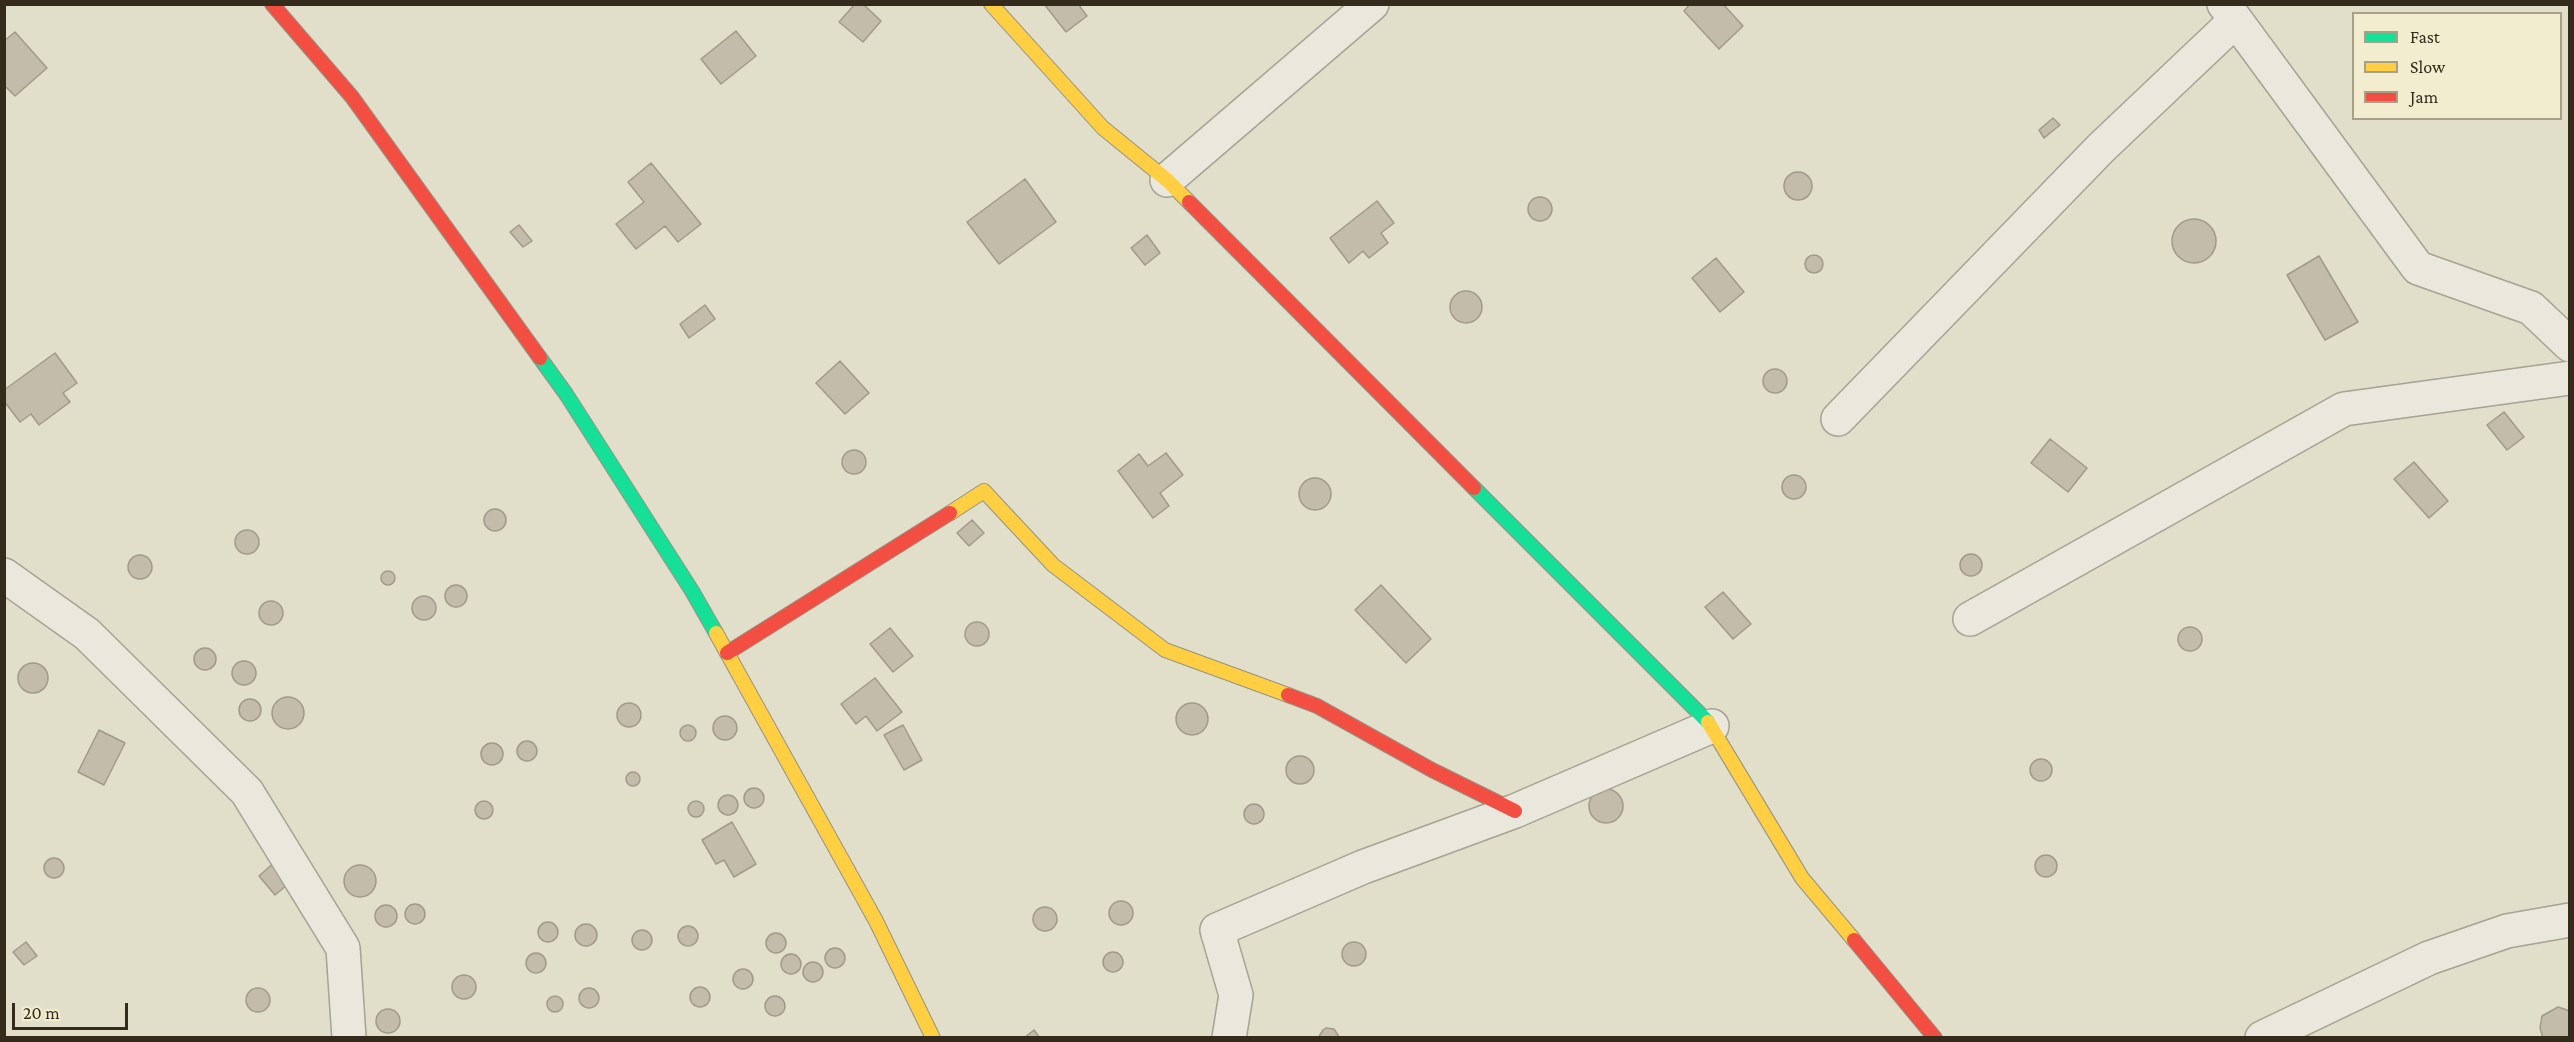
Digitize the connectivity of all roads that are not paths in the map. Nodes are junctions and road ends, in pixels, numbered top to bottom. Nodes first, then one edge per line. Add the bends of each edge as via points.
1 (272, 4) edge
2 (991, 4) edge
3 (1371, 4) edge
4 (2230, 12) edge
5 (1167, 180) junction
6 (2570, 345) edge
7 (2570, 378) edge
8 (1838, 419) dead end
9 (4, 575) edge
10 (1970, 619) dead end
11 (727, 653) junction
12 (1712, 726) junction
13 (1515, 811) junction
14 (2570, 920) edge
15 (349, 1038) edge
16 (933, 1038) edge
17 (1229, 1038) edge
18 (1935, 1038) edge
19 (2262, 1038) edge

1 - 11 street via 352,97 566,394 692,591
2 - 5 street via 1103,128
3 - 5 street
4 - 6 street via 2418,268 2531,308
4 - 8 street
5 - 12 street
7 - 10 street via 2344,409
9 - 15 street via 87,634 247,792 343,948
11 - 13 street via 984,491 1053,565 1165,650 1317,706
11 - 16 street via 876,921
12 - 13 street
12 - 18 street via 1802,878
13 - 17 street via 1363,867 1217,930 1236,995
14 - 19 street via 2507,931 2429,958

